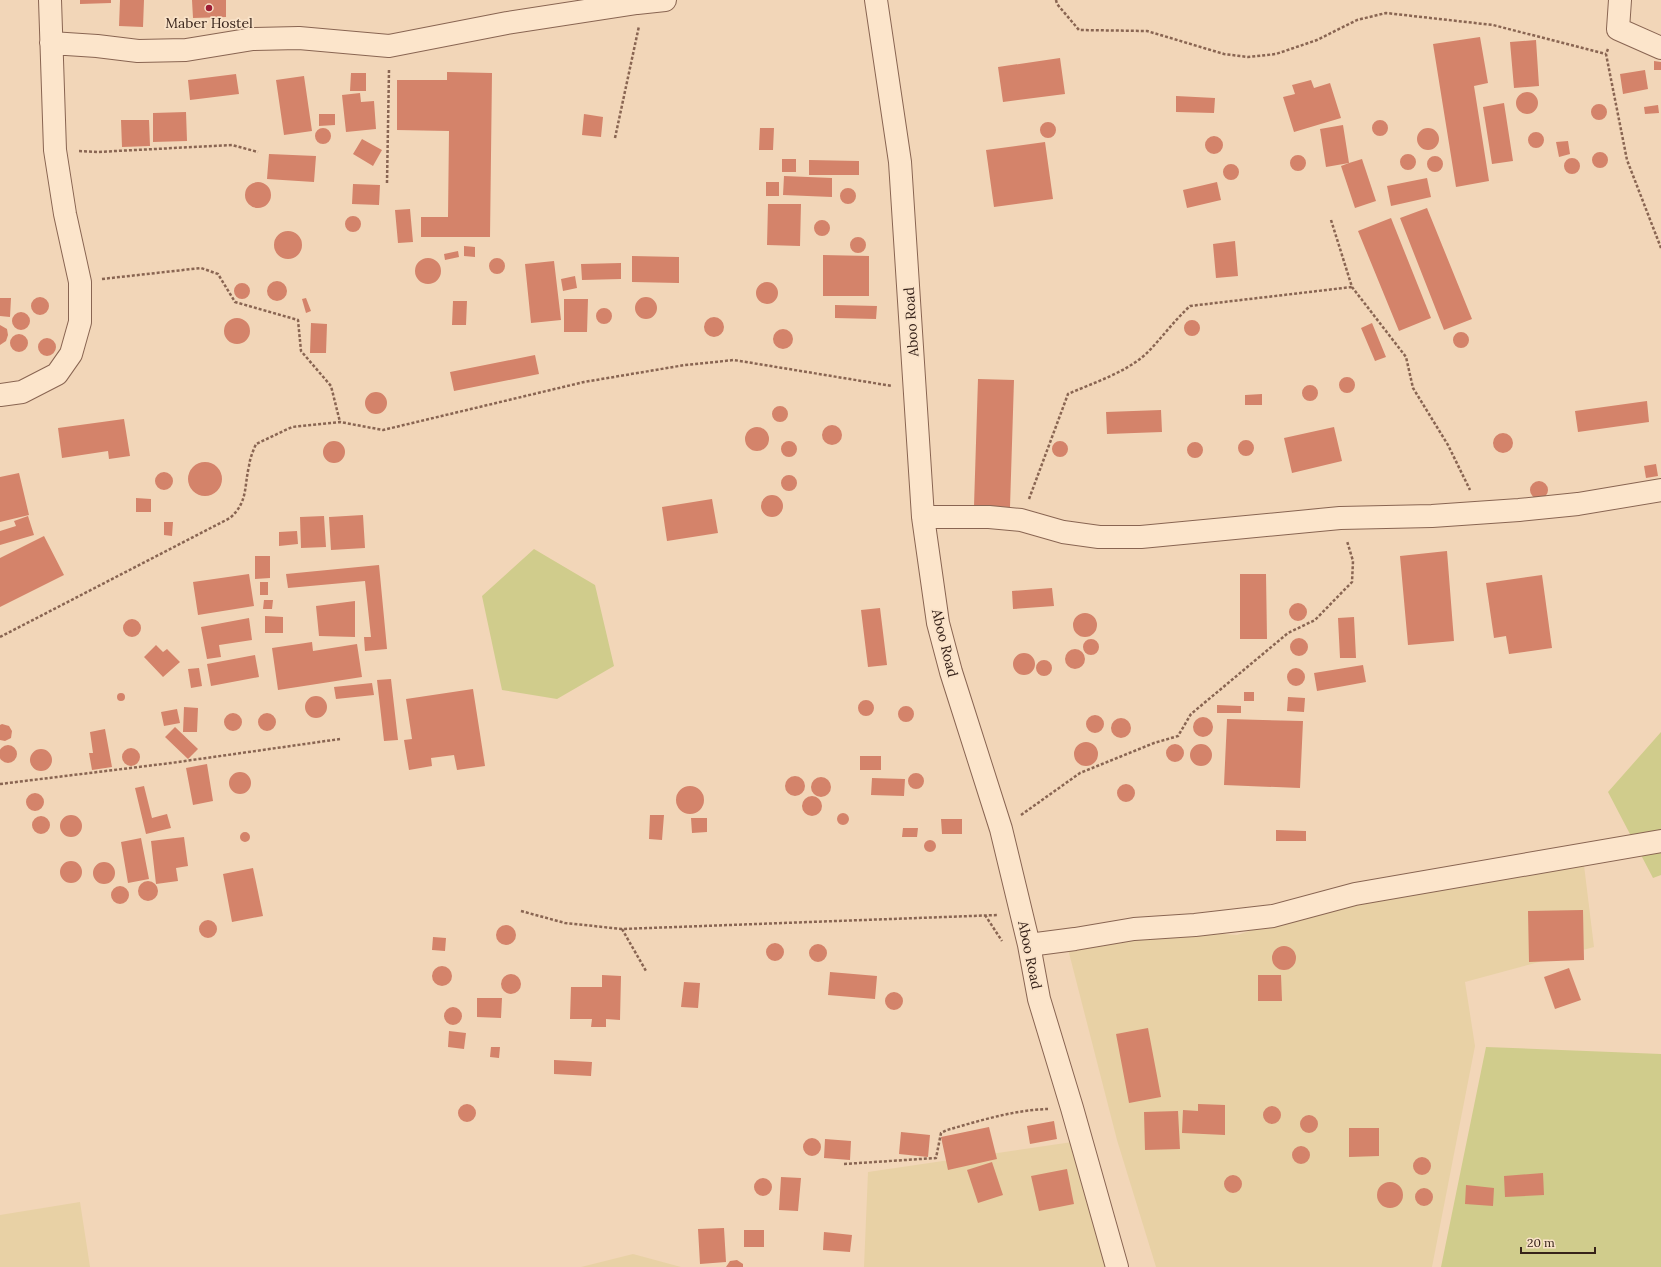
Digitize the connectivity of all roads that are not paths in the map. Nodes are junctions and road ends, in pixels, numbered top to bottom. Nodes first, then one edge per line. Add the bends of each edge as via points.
1 (50, 0) edge
2 (665, 0) edge
3 (876, 0) edge
4 (1620, 0) edge
5 (51, 43) junction
6 (1661, 48) edge
7 (0, 395) edge
8 (1661, 490) edge
9 (923, 517) junction
10 (1661, 840) edge
11 (1029, 945) junction
12 (1117, 1267) edge

1 - 5 street
2 - 5 street via 507,23 389,46 300,38 253,39 186,50 138,52
3 - 9 street, Aboo Road via 900,162
4 - 6 street via 1618,29
5 - 7 street via 55,150 65,214 80,282 80,322 71,354 57,374 22,392
8 - 9 street via 1578,504 1480,513 1340,518 1141,537 1098,537 1063,532 1022,520
9 - 11 street, Aboo Road via 938,623 1001,829
10 - 11 street via 1355,894 1273,916 1195,926 1134,929
11 - 12 street, Aboo Road via 1039,998

